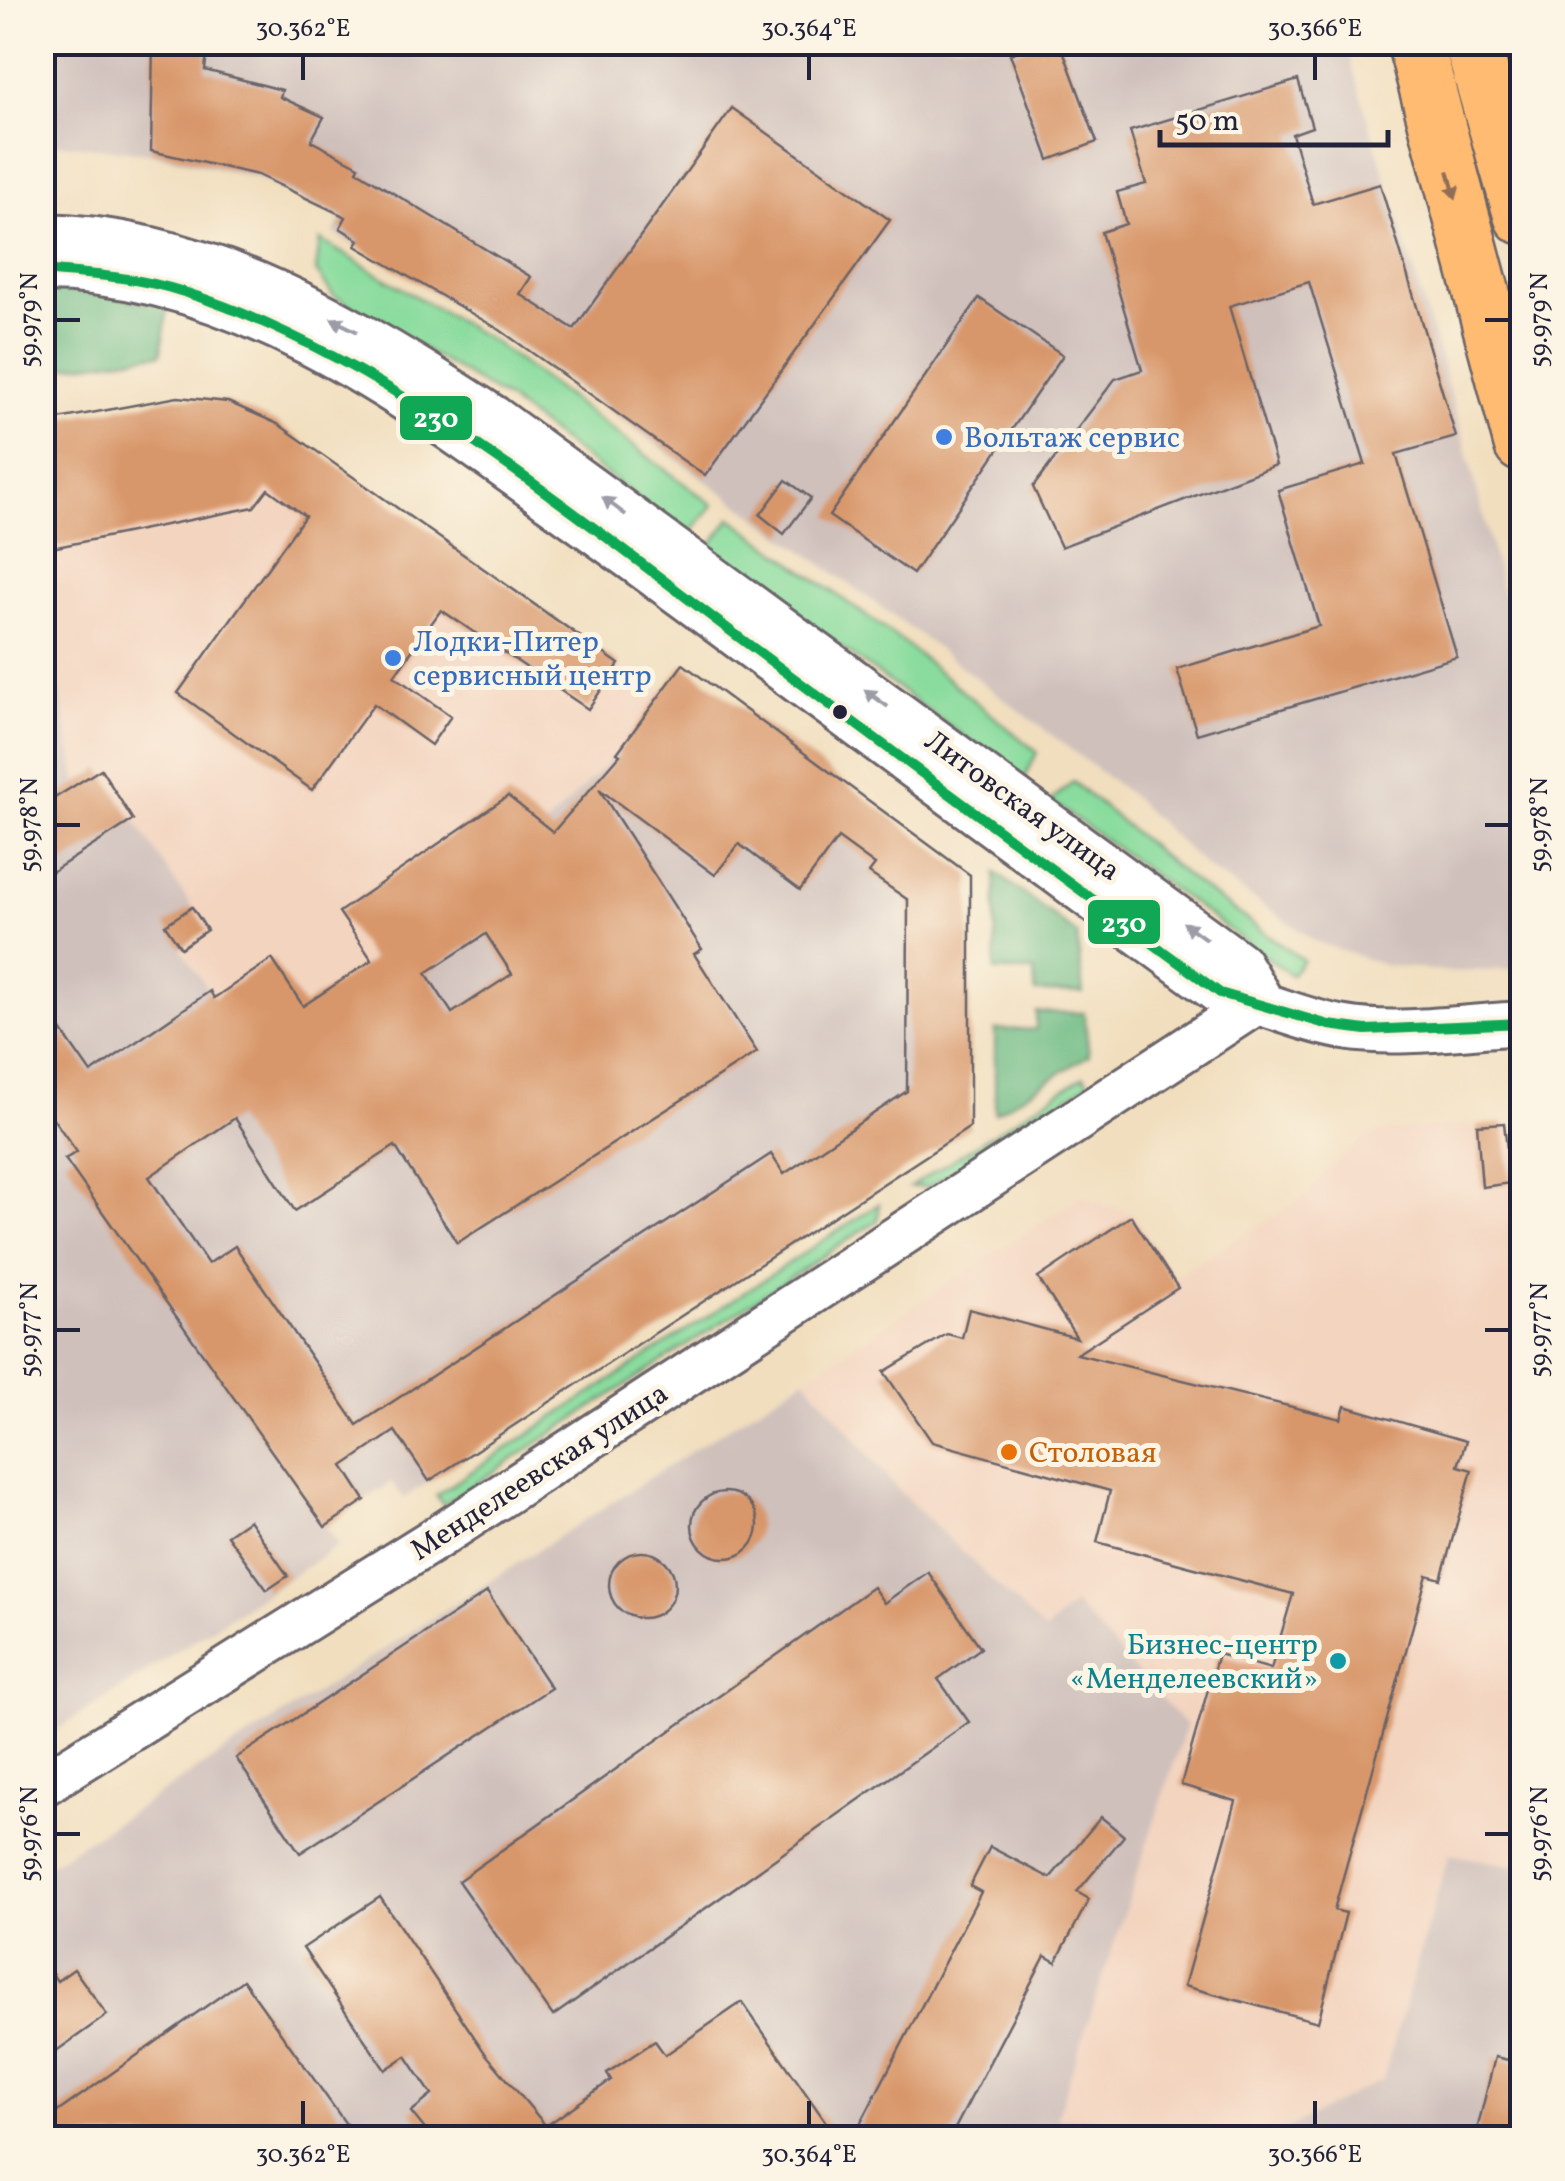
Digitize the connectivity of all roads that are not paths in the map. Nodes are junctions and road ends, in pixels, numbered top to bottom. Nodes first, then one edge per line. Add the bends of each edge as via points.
1 (1414, 42) edge
2 (1472, 42) edge
3 (1522, 216) edge
4 (42, 235) edge
5 (42, 270) edge
6 (1522, 444) edge
7 (1260, 1000) junction
8 (1522, 1023) edge
9 (42, 1785) edge

1 -> 6 main road
2 - 3 main road
7 -> 4 street, Литовская улица via 1238,963 494,417 411,364 214,265 148,246
5 - 7 street, Литовская улица via 141,279 202,298 265,323 393,393 665,582 1220,993
7 - 8 street via 1349,1029
7 - 9 street, Менделеевская улица via 446,1532

